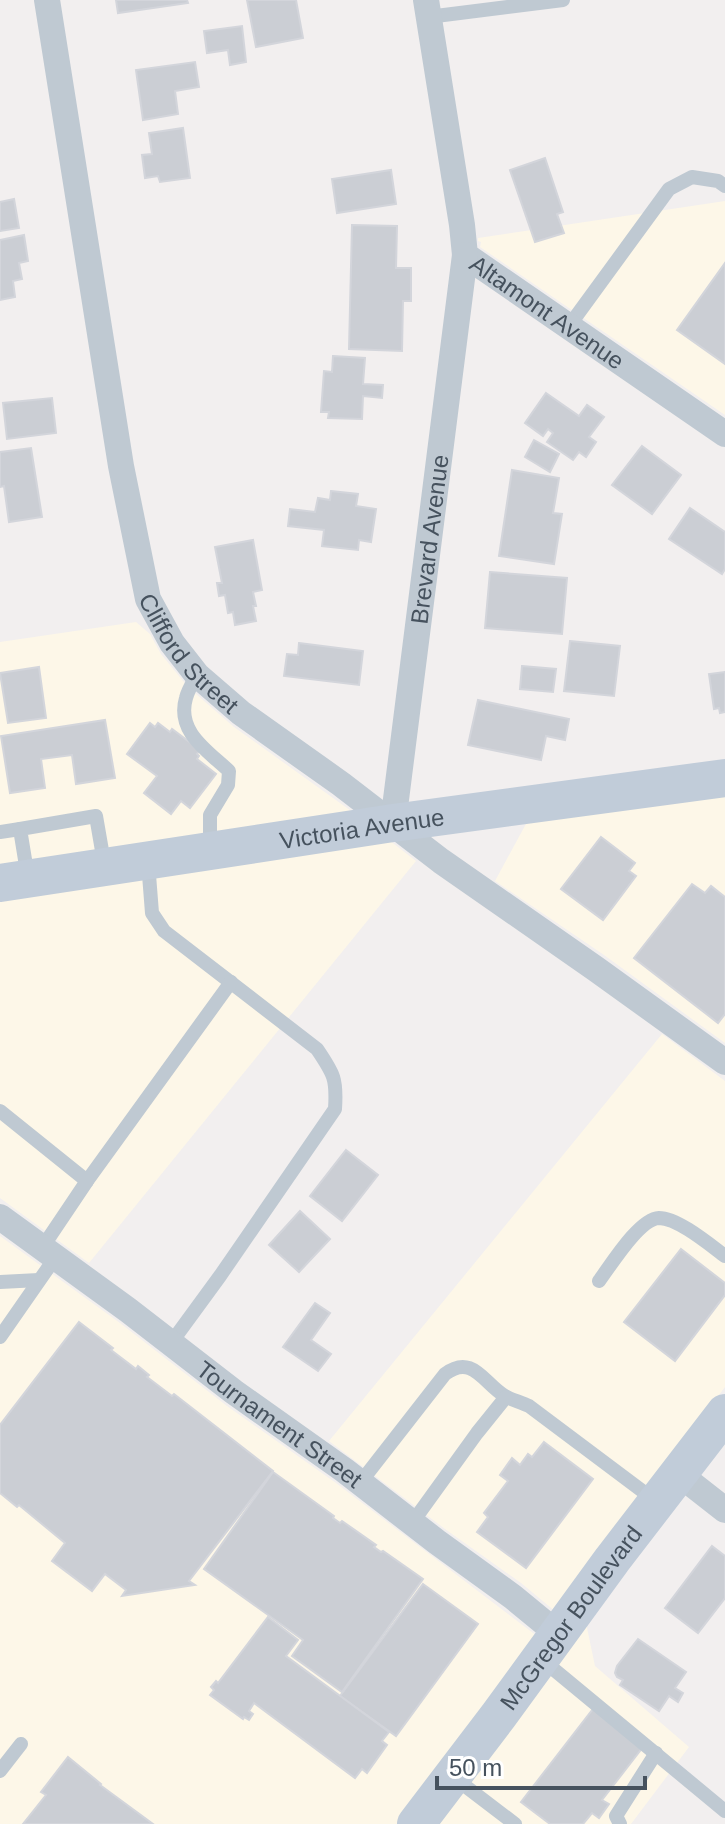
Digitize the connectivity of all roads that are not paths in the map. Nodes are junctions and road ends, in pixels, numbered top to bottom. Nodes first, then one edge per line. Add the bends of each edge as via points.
1 (47, 0) edge
2 (563, 0) edge
3 (427, 8) edge
4 (725, 186) edge
5 (465, 255) junction
6 (569, 326) junction
7 (725, 434) edge
8 (197, 675) junction
9 (725, 778) edge
10 (393, 823) junction
11 (20, 829) junction
12 (0, 832) edge
13 (211, 852) junction
14 (148, 862) junction
15 (105, 868) junction
16 (14, 881) edge
17 (231, 982) junction
18 (725, 1062) edge
19 (0, 1111) edge
20 (87, 1181) junction
21 (0, 1217) edge
22 (49, 1253) junction
23 (725, 1256) edge
24 (39, 1280) junction
25 (599, 1281) dead end
26 (0, 1282) edge
27 (0, 1337) edge
28 (171, 1343) junction
29 (506, 1397) junction
30 (725, 1413) edge
31 (360, 1483) junction
32 (668, 1488) junction
33 (725, 1510) edge
34 (412, 1523) junction
35 (549, 1646) junction
36 (21, 1744) dead end
37 (656, 1753) junction
38 (0, 1771) edge
39 (452, 1776) junction
40 (725, 1811) edge
41 (416, 1824) edge
42 (515, 1824) edge
43 (620, 1824) edge

1 - 8 street, Clifford Street via 142,573 148,599
2 - 3 lane
3 - 5 street, Altamont Avenue
4 - 6 lane via 692,177 669,189
5 - 6 street, Altamont Avenue
5 - 10 street, Brevard Avenue
6 - 7 street, Altamont Avenue
8 - 10 street, Clifford Street
8 - 13 lane via 185,699 183,720 190,735 229,771 228,785 210,815
9 - 10 street, Victoria Avenue
10 - 13 street, Victoria Avenue
10 - 18 street, Clifford Street
11 - 12 lane
11 - 15 lane via 96,816
11 - 16 lane
13 - 14 street, Victoria Avenue
14 - 15 street, Victoria Avenue
14 - 17 lane via 152,913 164,931
15 - 16 street, Victoria Avenue
17 - 20 lane
17 - 28 lane via 317,1049 337,1087 335,1109
19 - 20 lane
20 - 22 lane
21 - 22 street, Tournament Street
22 - 24 lane
22 - 28 street, Tournament Street
23 - 25 lane via 680,1225 660,1218 641,1226
24 - 26 lane
24 - 27 lane
28 - 31 street, Tournament Street
29 - 31 lane via 472,1369 452,1369
29 - 32 lane
29 - 34 lane
30 - 32 street, McGregor Boulevard
31 - 34 street, Tournament Street
32 - 33 street
32 - 35 street, McGregor Boulevard
34 - 35 street, Tournament Street via 513,1597
35 - 37 lane
35 - 39 street, McGregor Boulevard
36 - 38 lane
37 - 40 lane
37 - 43 lane via 616,1816
39 - 41 street, McGregor Boulevard
39 - 42 lane

